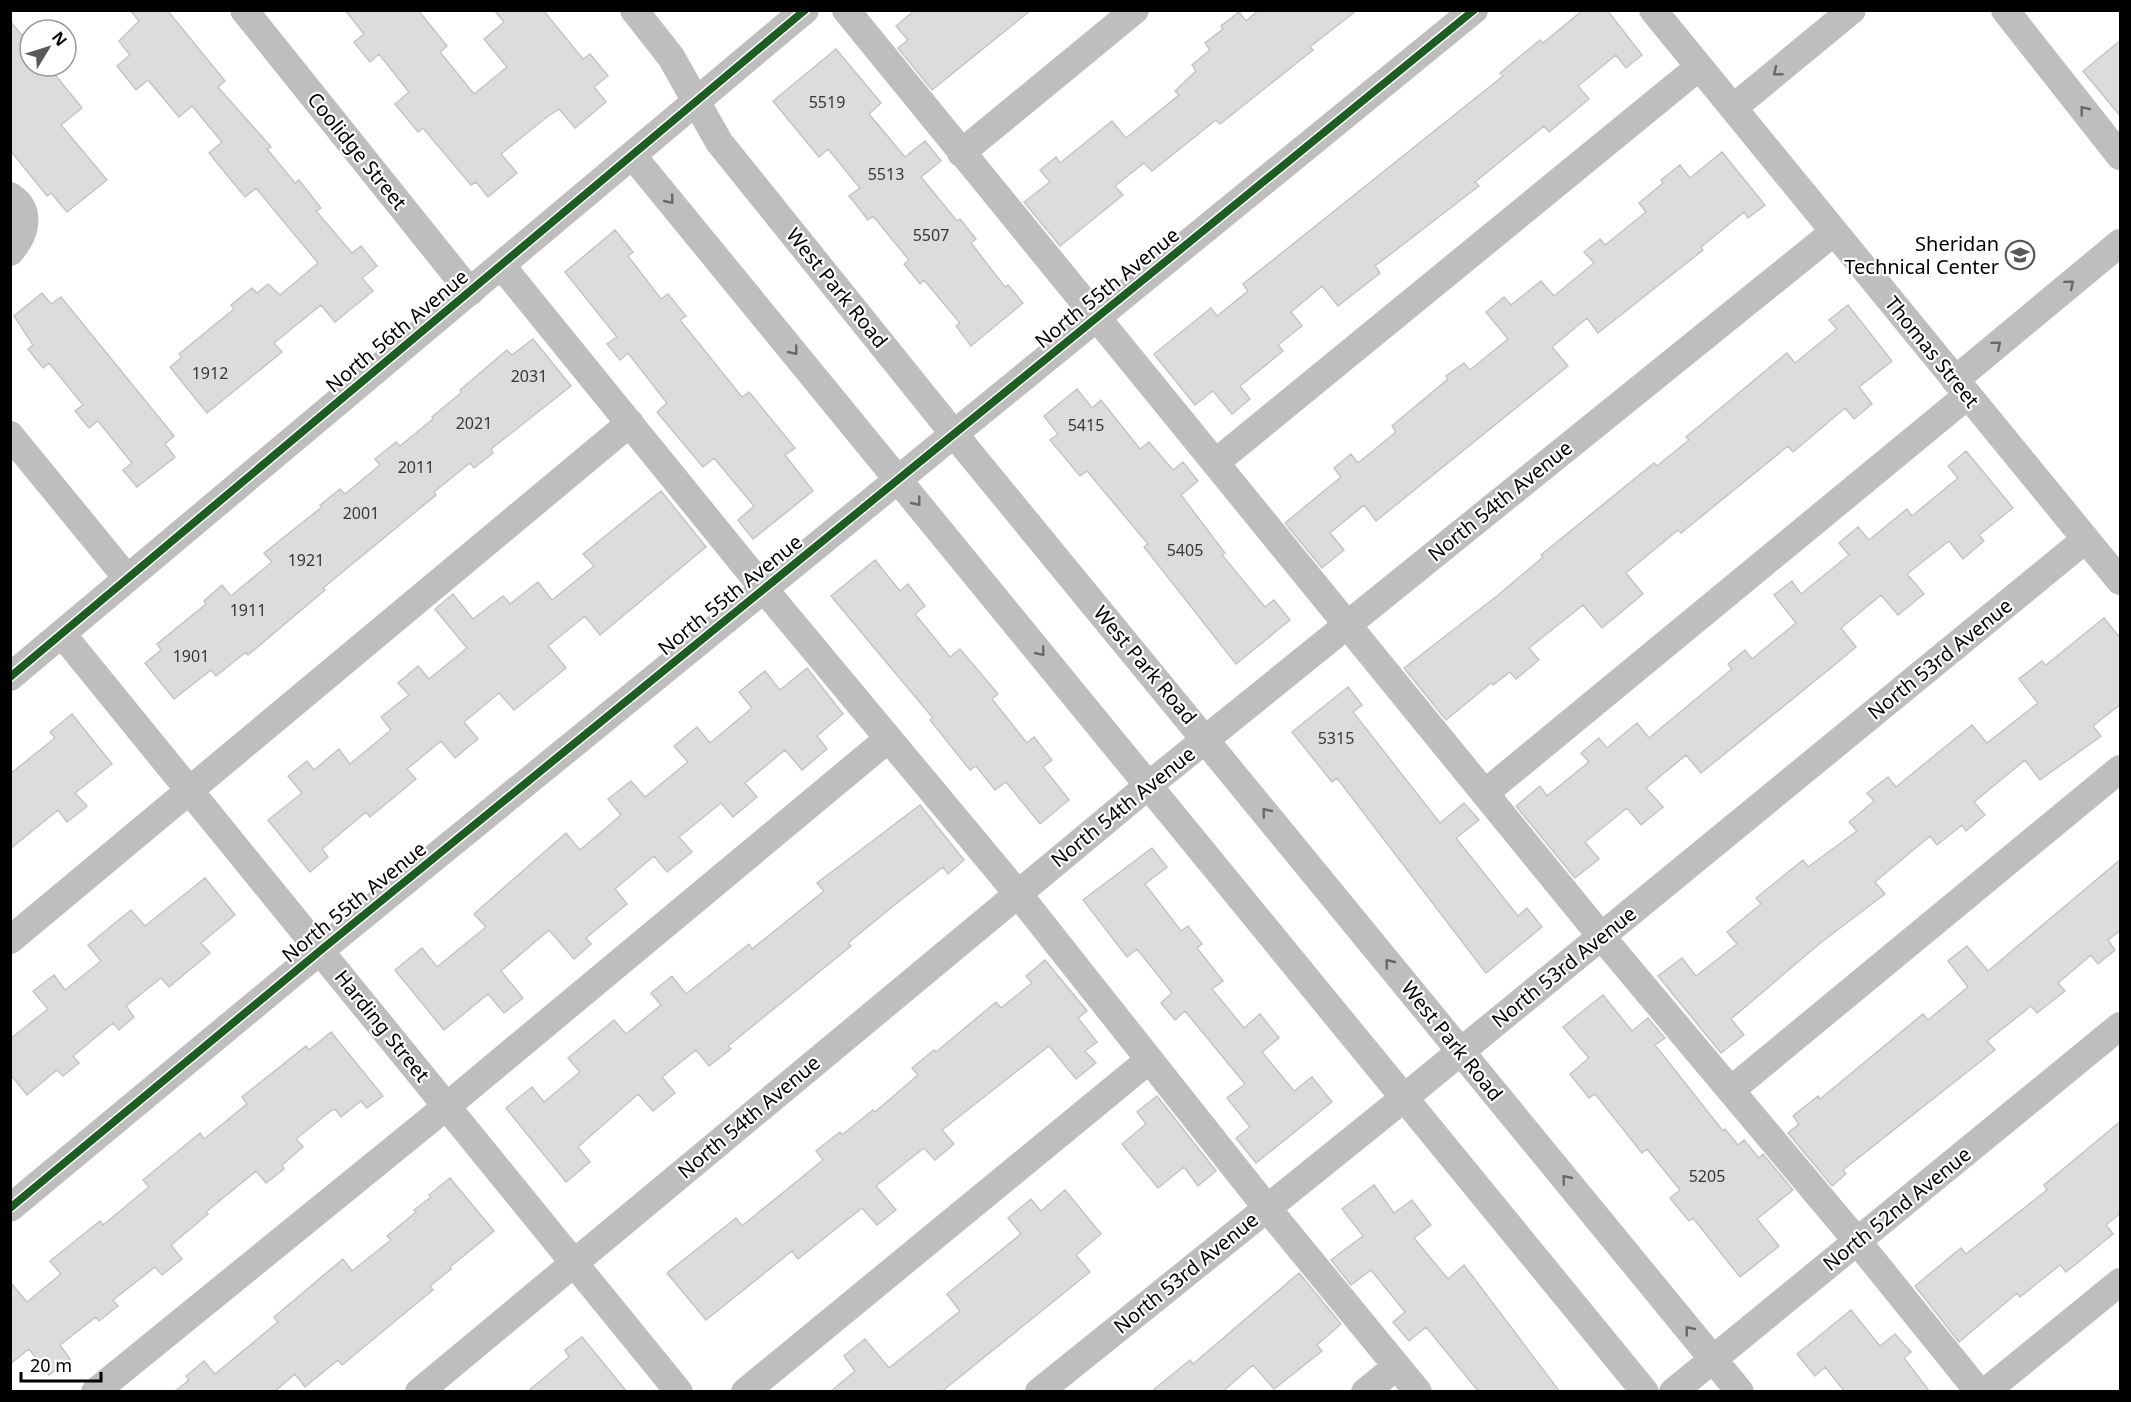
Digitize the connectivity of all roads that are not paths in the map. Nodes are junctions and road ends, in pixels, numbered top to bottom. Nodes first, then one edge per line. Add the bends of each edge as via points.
1 (244, 10) edge
2 (634, 10) edge
3 (806, 10) edge
4 (846, 10) edge
5 (1135, 10) edge
6 (1474, 10) edge
7 (1653, 10) edge
8 (1852, 10) edge
9 (2005, 10) edge
10 (1699, 67) junction
11 (695, 102) junction
12 (1733, 108) junction
13 (961, 153) junction
14 (632, 155) junction
15 (2121, 156) edge
16 (10, 196) edge
17 (1834, 232) junction
18 (2121, 243) edge
19 (10, 252) edge
20 (501, 265) junction
21 (470, 292) junction
22 (1096, 318) junction
23 (1961, 387) junction
24 (630, 423) junction
25 (954, 434) junction
26 (10, 435) edge
27 (1215, 463) junction
28 (898, 479) junction
29 (2086, 539) junction
30 (127, 578) junction
31 (2121, 581) edge
32 (764, 589) junction
33 (1348, 625) junction
34 (62, 634) junction
35 (10, 677) edge
36 (888, 739) junction
37 (1206, 739) junction
38 (2121, 769) edge
39 (1149, 785) junction
40 (189, 789) junction
41 (1485, 793) junction
42 (1017, 894) junction
43 (1601, 936) junction
44 (10, 940) edge
45 (321, 950) junction
46 (2121, 1026) edge
47 (1461, 1052) junction
48 (1149, 1060) junction
49 (1731, 1090) junction
50 (1404, 1098) junction
51 (447, 1106) junction
52 (10, 1208) edge
53 (1267, 1208) junction
54 (1857, 1241) junction
55 (573, 1262) junction
56 (2121, 1282) edge
57 (1713, 1359) junction
58 (1397, 1366) junction
59 (95, 1392) edge
60 (419, 1392) edge
61 (679, 1392) edge
62 (745, 1392) edge
63 (1039, 1392) edge
64 (1365, 1392) edge
65 (1418, 1392) edge
66 (1645, 1392) edge
67 (1673, 1392) edge
68 (1740, 1392) edge
69 (1979, 1392) edge
70 (1984, 1392) edge

1 - 21 street, Coolidge Street
2 - 11 street, West Park Road via 671,57
3 - 11 street, North 56th Avenue
4 - 13 street
5 - 13 street
6 - 22 street, North 55th Avenue
7 - 10 street, Thomas Street
8 -> 12 street
15 -> 9 street
10 - 12 street, Thomas Street
10 - 27 street
11 - 14 street, North 56th Avenue
11 - 25 street, West Park Road via 719,142
12 - 17 street, Thomas Street
13 - 22 street
14 - 20 street, North 56th Avenue
14 -> 28 street
16 - 19 street via 23,210 25,230
17 - 23 street, Thomas Street
17 - 33 street, North 54th Avenue
23 -> 18 street
20 - 21 street, North 56th Avenue
20 - 24 street
21 - 30 street, North 56th Avenue
22 - 25 street, North 55th Avenue
22 - 27 street
23 - 29 street, Thomas Street
23 - 41 street
24 - 32 street
24 - 40 street
25 - 28 street, North 55th Avenue
25 - 37 street, West Park Road
26 - 30 street
27 - 33 street
28 - 32 street, North 55th Avenue
28 -> 39 street
29 - 31 street, Thomas Street
29 - 43 street, North 53rd Avenue
30 - 34 street, North 56th Avenue
32 - 36 street
32 - 45 street, North 55th Avenue
33 - 37 street, North 54th Avenue
33 - 41 street
34 - 35 street, North 56th Avenue
34 - 40 street, Harding Street
36 - 42 street
36 - 51 street
37 - 39 street, North 54th Avenue
47 -> 37 street, West Park Road
38 - 49 street
39 - 42 street, North 54th Avenue
39 - 50 street
40 - 44 street
40 - 45 street, Harding Street
41 - 43 street
42 - 48 street
42 - 55 street, North 54th Avenue
43 - 47 street, North 53rd Avenue
43 - 49 street
45 - 51 street, Harding Street
45 - 52 street, North 55th Avenue
46 - 54 street, North 52nd Avenue
47 - 50 street, North 53rd Avenue
57 -> 47 street, West Park Road
48 - 53 street
48 - 62 street
49 - 54 street
50 - 53 street, North 53rd Avenue
50 - 66 street
51 - 55 street, Harding Street
51 - 59 street
53 - 58 street
53 - 63 street, North 53rd Avenue
54 - 57 street, North 52nd Avenue
54 - 69 street
55 - 60 street, North 54th Avenue
55 - 61 street, Harding Street
56 - 70 street
57 - 67 street, North 52nd Avenue
57 - 68 street, West Park Road
58 - 64 street
58 - 65 street

